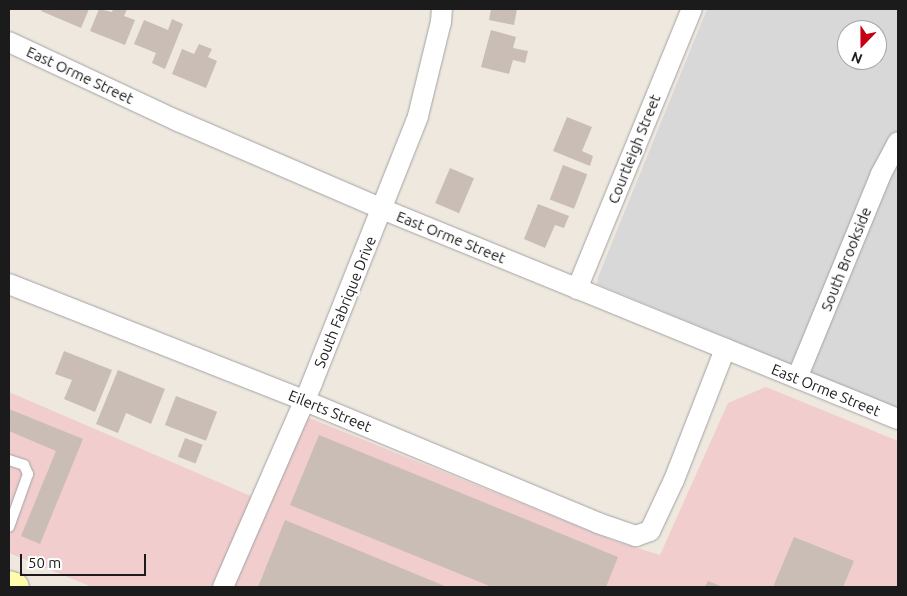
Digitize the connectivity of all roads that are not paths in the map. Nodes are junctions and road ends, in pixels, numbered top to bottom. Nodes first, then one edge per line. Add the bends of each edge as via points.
1 (442, 9) edge
2 (692, 9) edge
3 (9, 42) edge
4 (898, 142) edge
5 (382, 209) junction
6 (9, 284) edge
7 (577, 289) junction
8 (725, 349) junction
9 (797, 378) junction
10 (303, 400) junction
11 (898, 419) edge
12 (9, 460) edge
13 (9, 527) edge
14 (9, 585) edge
15 (14, 587) edge
16 (223, 587) edge

1 - 5 street, South Fabrique Drive via 418,116
2 - 7 street, Courtleigh Street
3 - 5 street, East Orme Street via 178,121
4 - 9 street, South Brookside via 881,174
5 - 7 street, East Orme Street
5 - 10 street, South Fabrique Drive
6 - 10 street, Eilerts Street
7 - 8 street, East Orme Street
8 - 9 street, East Orme Street
8 - 10 street, Eilerts Street via 674,480 650,531 636,536
9 - 11 street, East Orme Street
10 - 16 street, South Fabrique Drive
12 - 13 lane via 24,465 28,474
14 - 15 main road

